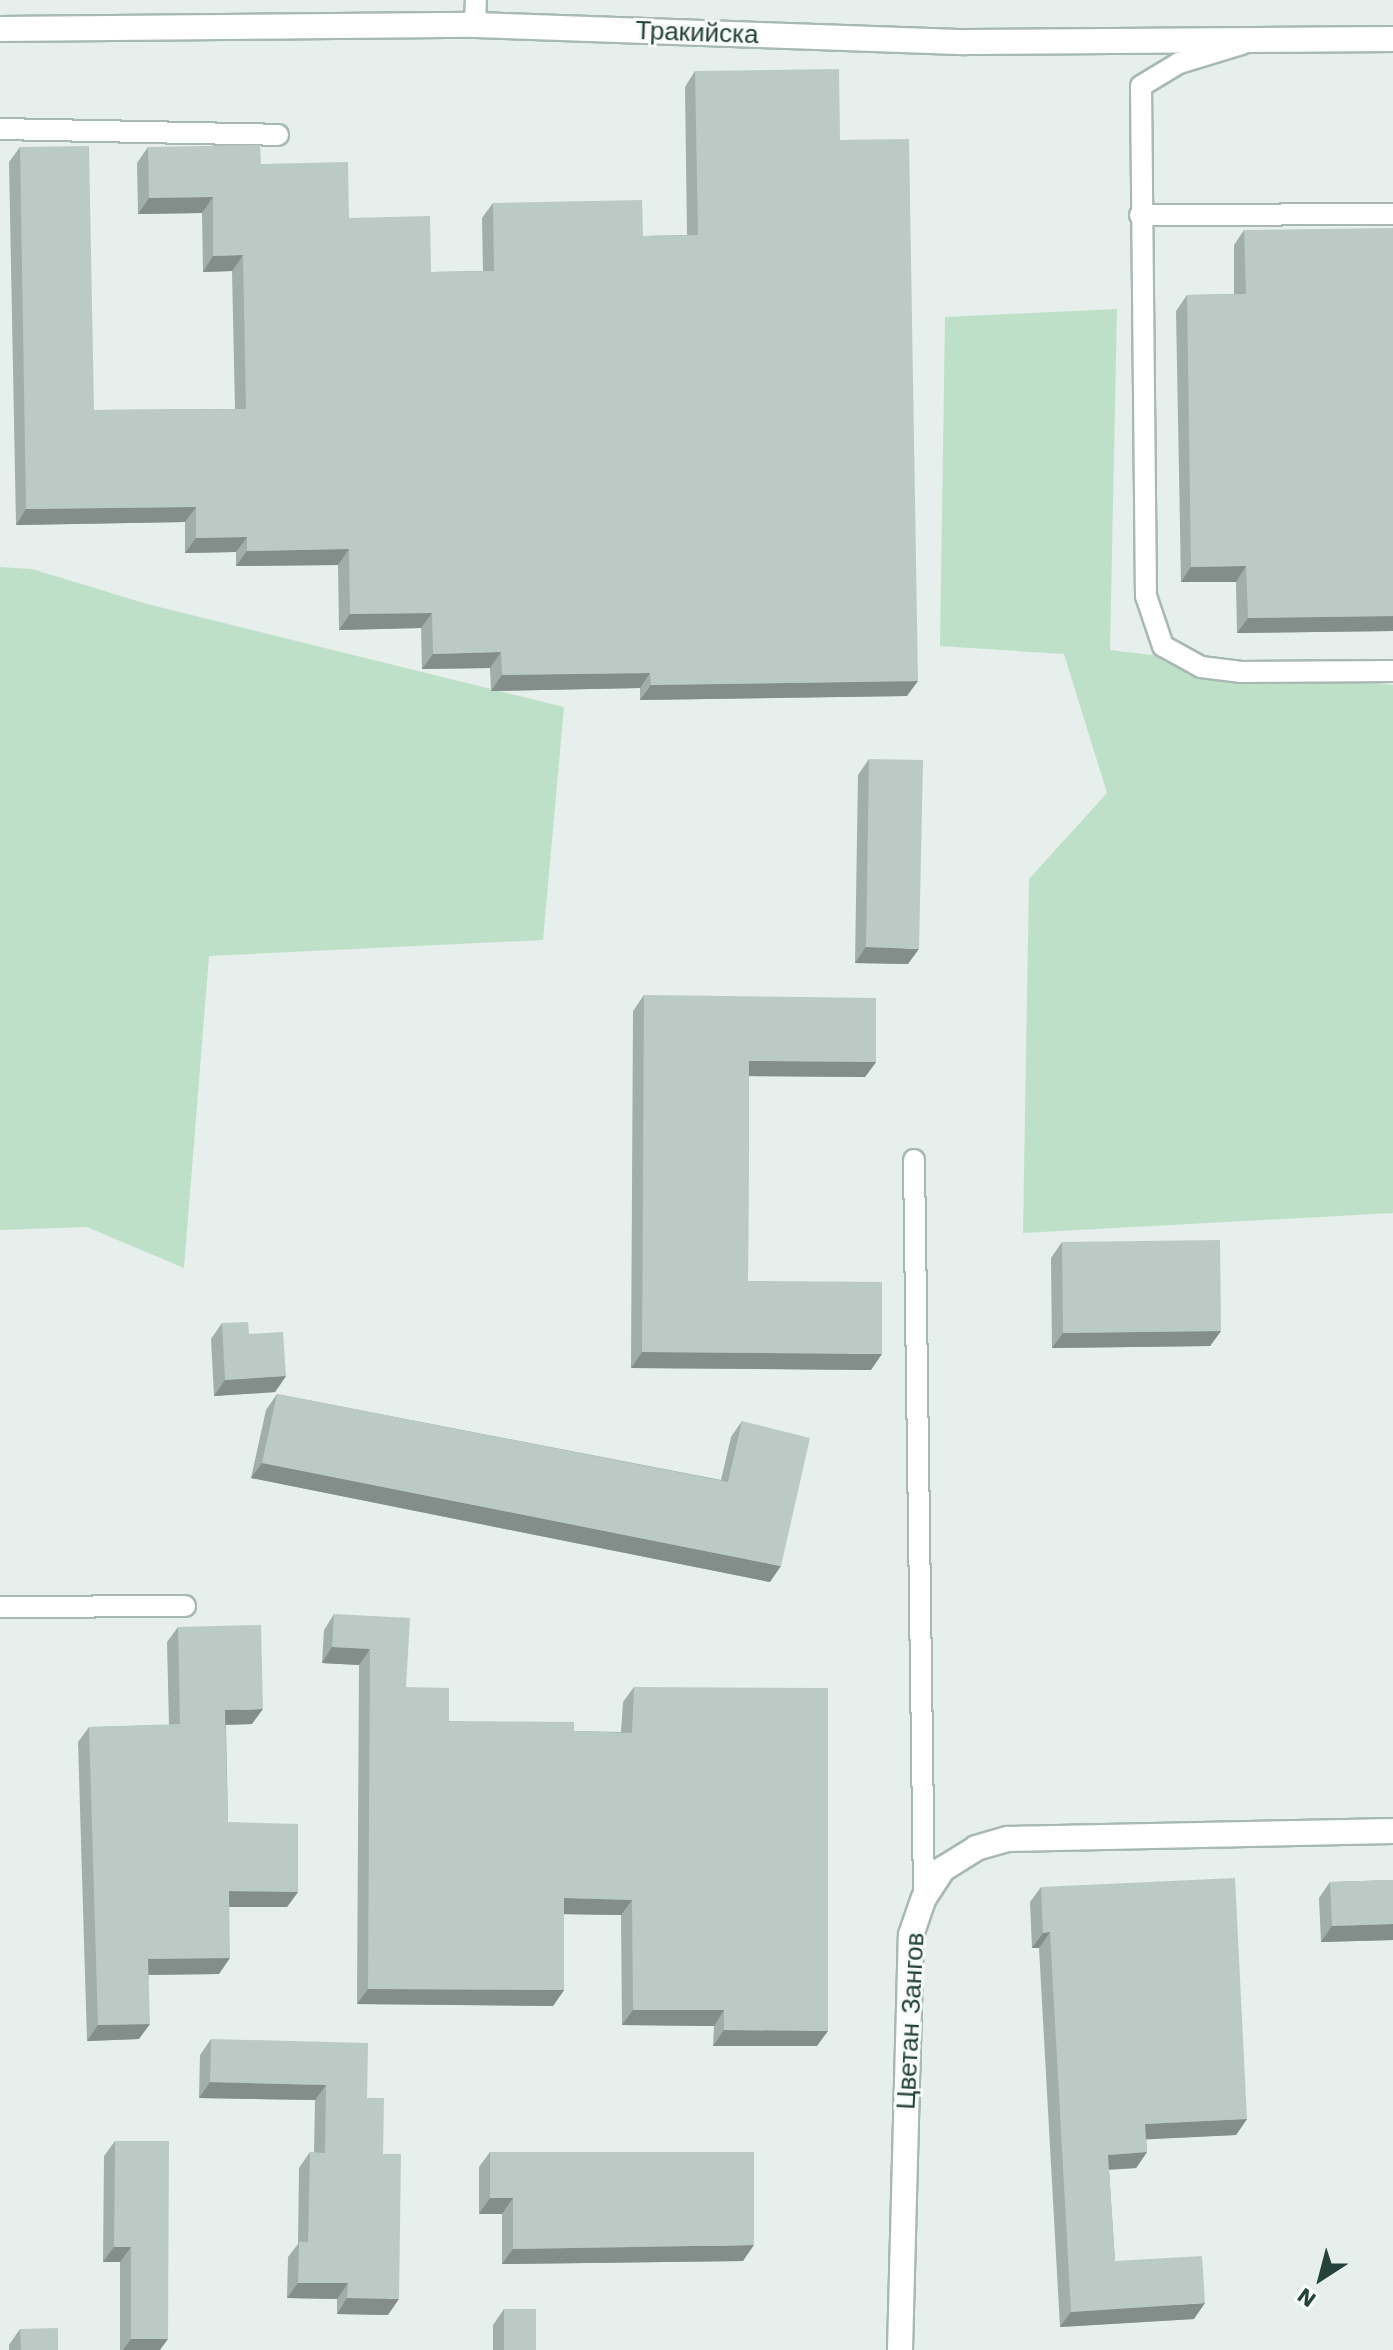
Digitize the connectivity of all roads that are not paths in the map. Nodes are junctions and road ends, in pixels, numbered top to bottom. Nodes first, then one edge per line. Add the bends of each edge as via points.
1 (476, 0) edge
2 (475, 25) junction
3 (0, 29) edge
4 (1393, 39) edge
5 (1247, 42) junction
6 (0, 129) edge
7 (278, 135) dead end
8 (1393, 214) edge
9 (1140, 215) junction
10 (1393, 671) edge
11 (914, 1160) dead end
12 (185, 1606) dead end
13 (0, 1607) edge
14 (1393, 1831) edge
15 (924, 1898) junction
16 (900, 2350) edge

1 - 2 lane
2 - 3 street, Тракийска
2 - 5 street, Тракийска via 966,42
4 - 5 street, Тракийска
5 - 9 lane via 1179,63 1141,86
6 - 7 lane
8 - 9 lane
9 - 10 lane via 1146,596 1163,646 1201,667 1240,672
11 - 15 lane
12 - 13 lane
14 - 15 street, Цветан Зангов via 1008,1839 976,1848 943,1869
15 - 16 street, Цветан Зангов via 911,1935

